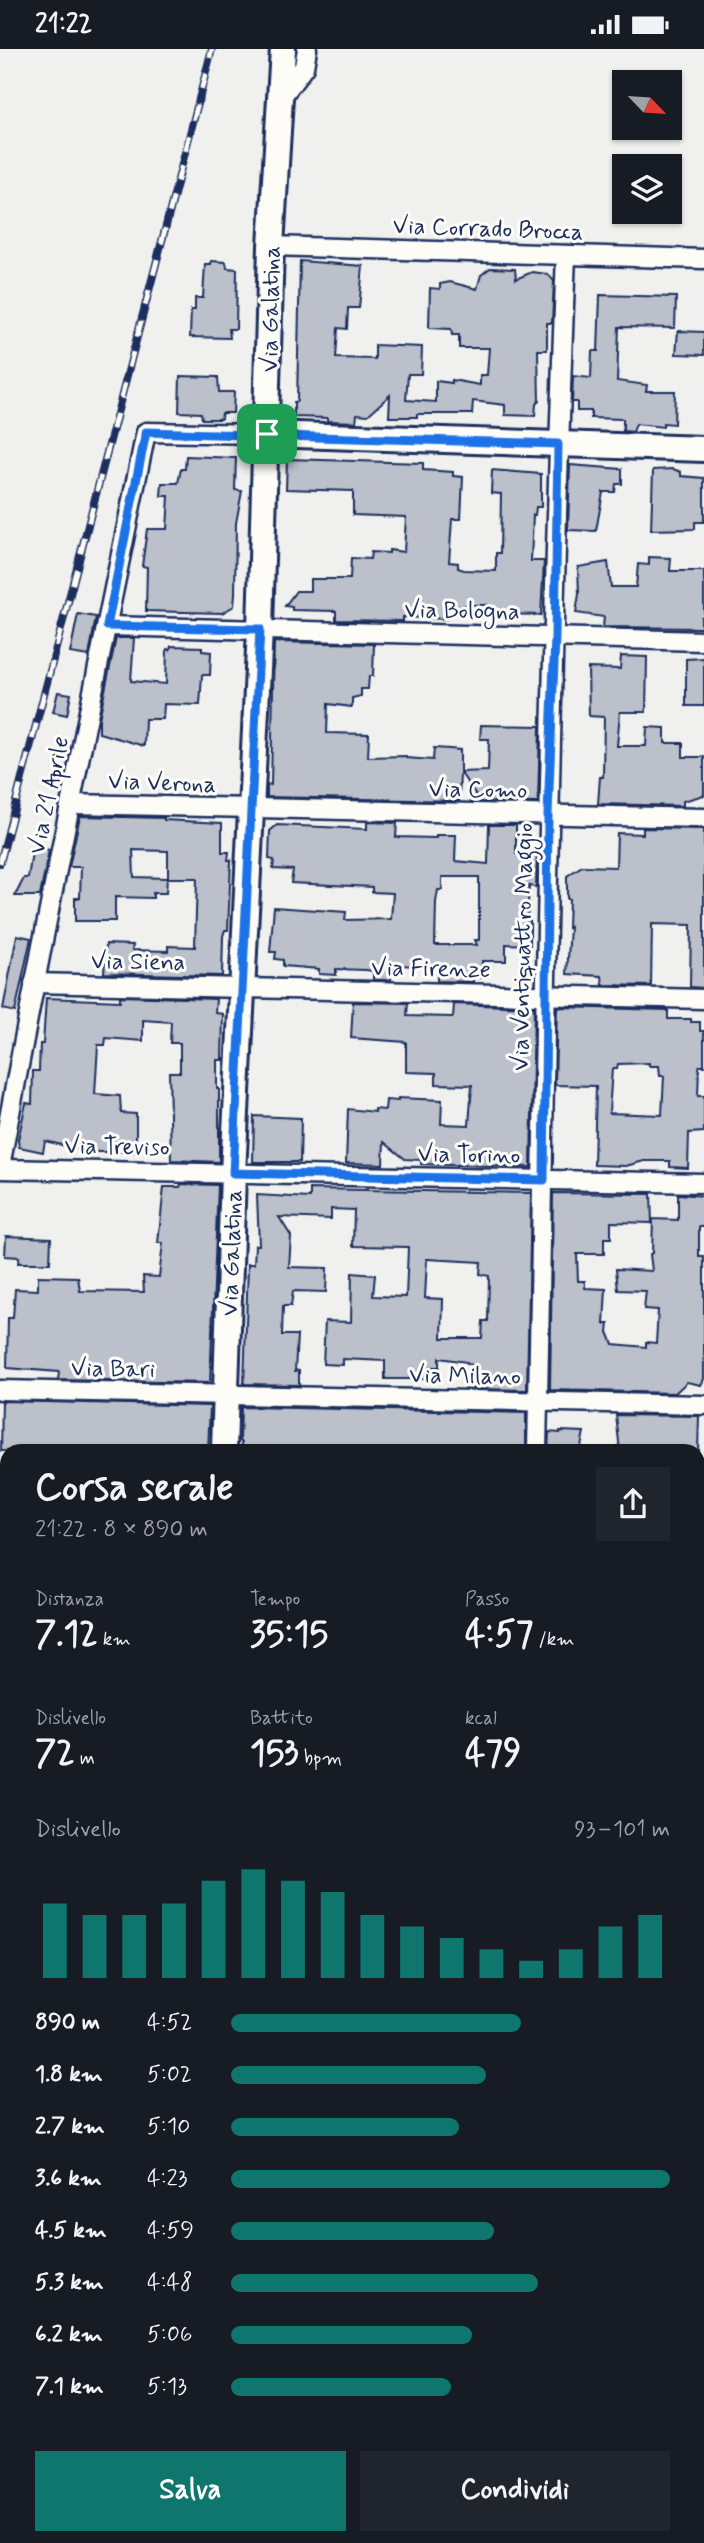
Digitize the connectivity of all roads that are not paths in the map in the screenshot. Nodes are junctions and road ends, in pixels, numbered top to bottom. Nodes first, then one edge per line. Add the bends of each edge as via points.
1 (283, 49) edge
2 (307, 49) edge
3 (281, 99) junction
4 (271, 246) junction
5 (566, 254) junction
6 (704, 259) edge
7 (267, 434) junction
8 (558, 444) junction
9 (704, 449) edge
10 (107, 626) junction
11 (260, 629) junction
12 (555, 637) junction
13 (704, 641) edge
14 (72, 804) junction
15 (250, 809) junction
16 (548, 815) junction
17 (704, 818) edge
18 (34, 983) junction
19 (242, 988) junction
20 (545, 995) junction
21 (704, 999) edge
22 (0, 1168) edge
23 (233, 1173) junction
24 (544, 1180) junction
25 (704, 1183) edge
26 (0, 1390) edge
27 (226, 1394) junction
28 (538, 1401) junction
29 (704, 1405) edge
30 (223, 1444) edge
31 (537, 1444) edge

1 - 3 street, Via Galatina
2 - 3 street via 304,67
3 - 4 street, Via Galatina
4 - 5 street, Via Corrado Brocca
4 - 7 street, Via Galatina
5 - 6 street, Via Corrado Brocca
5 - 8 street, Via Ventiquattro Maggio
7 - 8 street
7 - 10 street, Via 21 Aprile via 146,432
7 - 11 street, Via Galatina
8 - 9 street
8 - 12 street, Via Ventiquattro Maggio
10 - 11 street, Via Bologna
10 - 14 street, Via 21 Aprile
11 - 12 street, Via Bologna
11 - 15 street, Via Galatina
12 - 13 street, Via Bologna
12 - 16 street, Via Ventiquattro Maggio
14 - 15 street, Via Verona
14 - 18 street, Via 21 Aprile
15 - 16 street, Via Como
15 - 19 street, Via Galatina
16 - 17 street, Via Como
16 - 20 street, Via Ventiquattro Maggio
18 - 19 street, Via Siena
18 - 22 street, Via 21 Aprile
19 - 20 street, Via Firenze
19 - 23 street, Via Galatina
20 - 21 street, Via Firenze
20 - 24 street, Via Ventiquattro Maggio
22 - 23 street, Via Treviso
23 - 24 street, Via Torino
23 - 27 street, Via Galatina
24 - 25 street, Via Torino
24 - 28 street, Via Ventiquattro Maggio
26 - 27 street, Via Bari
27 - 28 street, Via Milano
27 - 30 street, Via Galatina
28 - 29 street, Via Milano
28 - 31 street, Via Ventiquattro Maggio

